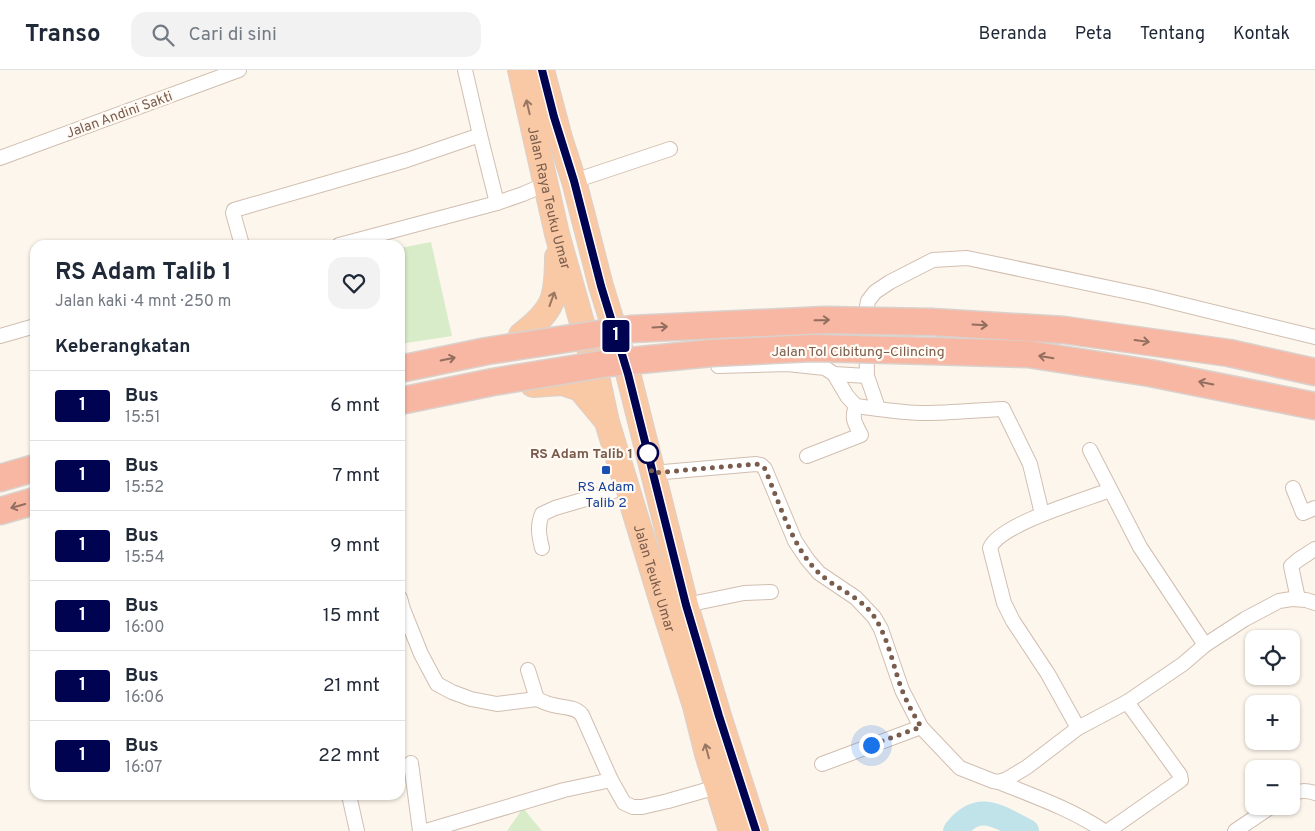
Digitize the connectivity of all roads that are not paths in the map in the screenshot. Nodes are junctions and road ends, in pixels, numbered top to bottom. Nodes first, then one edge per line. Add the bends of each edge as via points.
1 (238, 70) edge
2 (466, 70) edge
3 (520, 70) edge
4 (542, 70) edge
5 (480, 135) junction
6 (670, 148) dead end
7 (0, 158) edge
8 (574, 181) junction
9 (546, 184) junction
10 (498, 203) junction
11 (557, 234) junction
12 (241, 240) edge
13 (358, 240) edge
14 (583, 324) joint
15 (614, 326) junction
16 (30, 327) edge
17 (521, 334) dead end
18 (0, 336) edge
19 (1315, 337) edge
20 (1229, 353) junction
21 (1315, 365) edge
22 (405, 368) edge
23 (1315, 372) edge
24 (628, 374) junction
25 (834, 374) junction
26 (597, 376) junction
27 (867, 376) junction
28 (522, 386) dead end
29 (1254, 393) junction
30 (405, 400) edge
31 (856, 406) junction
32 (1315, 406) edge
33 (878, 408) junction
34 (1315, 410) edge
35 (607, 422) junction
36 (1090, 450) dead end
37 (807, 456) dead end
38 (30, 469) edge
39 (652, 473) junction
40 (0, 478) edge
41 (627, 487) junction
42 (1293, 488) dead end
43 (1110, 490) junction
44 (30, 502) edge
45 (1315, 508) edge
46 (0, 511) edge
47 (1042, 514) junction
48 (542, 548) dead end
49 (1315, 549) edge
50 (771, 592) dead end
51 (1298, 599) junction
52 (1315, 603) edge
53 (686, 605) junction
54 (405, 614) edge
55 (1205, 645) junction
56 (528, 670) dead end
57 (537, 699) junction
58 (1127, 702) junction
59 (705, 704) junction
60 (921, 727) junction
61 (1078, 728) junction
62 (411, 763) dead end
63 (822, 764) dead end
64 (611, 780) junction
65 (999, 782) junction
66 (717, 787) junction
67 (1300, 791) edge
68 (1315, 793) edge
69 (350, 800) edge
70 (1259, 815) edge
71 (357, 831) edge
72 (420, 831) edge
73 (426, 831) edge
74 (731, 831) edge
75 (756, 831) edge
76 (1104, 831) edge
77 (1108, 831) edge
78 (1235, 831) edge

1 - 7 street, Jalan Andini Sakti
2 - 5 street
9 -> 3 highway, Jalan Raya Teuku Umar
4 - 8 highway, Jalan Raya Teuku Umar
5 - 10 street
5 - 12 street via 407,160 234,210
6 - 8 street
8 - 15 highway, Jalan Raya Teuku Umar
9 - 10 street
9 - 11 highway, Jalan Raya Teuku Umar
10 - 13 street
11 - 14 highway, Jalan Raya Teuku Umar
17 -> 11 highway via 550,306 556,289
14 - 26 highway, Jalan Teuku Umar
15 - 24 highway, Jalan Teuku Umar
15 - 26 highway
16 - 18 street
19 - 27 street via 1129,292 967,258 947,258 934,260 890,282 868,301
20 - 21 highway
22 -> 20 highway, Jalan Tol Cibitung–Cilincing, bridge via 488,351 631,329 824,320 1064,330
20 - 23 highway, Jalan Tol Cibitung–Cilincing
24 - 25 street via 710,366 786,364 825,368
24 - 39 highway, Jalan Teuku Umar
25 - 27 street
25 - 31 street
26 - 35 highway, Jalan Teuku Umar
27 - 33 street
28 - 35 highway via 562,383 580,389
29 -> 30 highway, Jalan Tol Cibitung–Cilincing, bridge via 1028,354 813,348 712,352 599,365
29 - 32 highway, Jalan Tol Cibitung–Cilincing
29 - 34 highway
31 - 33 street
31 - 37 street via 853,414 861,435
33 - 47 street via 926,413 1004,408 1030,464
35 - 41 highway, Jalan Teuku Umar
36 - 43 street
38 - 40 highway
39 - 53 highway, Jalan Teuku Umar
39 - 60 street via 761,465 807,559 819,573 856,598 874,616 902,690
41 - 48 street via 542,514 539,522
41 - 59 highway, Jalan Teuku Umar
42 - 45 street via 1303,513
43 - 47 street
43 - 55 street via 1140,547
44 -> 46 highway
47 - 61 street via 1013,527 990,548 1004,603
49 - 51 street via 1291,566
50 - 53 street via 744,592
51 - 52 street
51 - 55 street via 1279,601
53 - 59 highway, Jalan Teuku Umar
54 - 57 street via 437,684 470,699 497,704
55 - 58 street
56 - 57 street
57 - 64 street via 579,711
58 - 61 street
58 - 77 street via 1181,780
66 -> 59 highway, Jalan Teuku Umar via 707,754
59 - 75 highway, Jalan Teuku Umar
60 - 63 street
60 - 65 street via 960,768
61 - 65 street via 1027,767
62 - 72 street
64 - 66 street via 624,803 633,807
64 - 73 street via 564,790
65 - 76 street via 1070,810
66 - 74 highway, Jalan Teuku Umar
67 - 68 street
69 - 71 street
70 - 78 street

